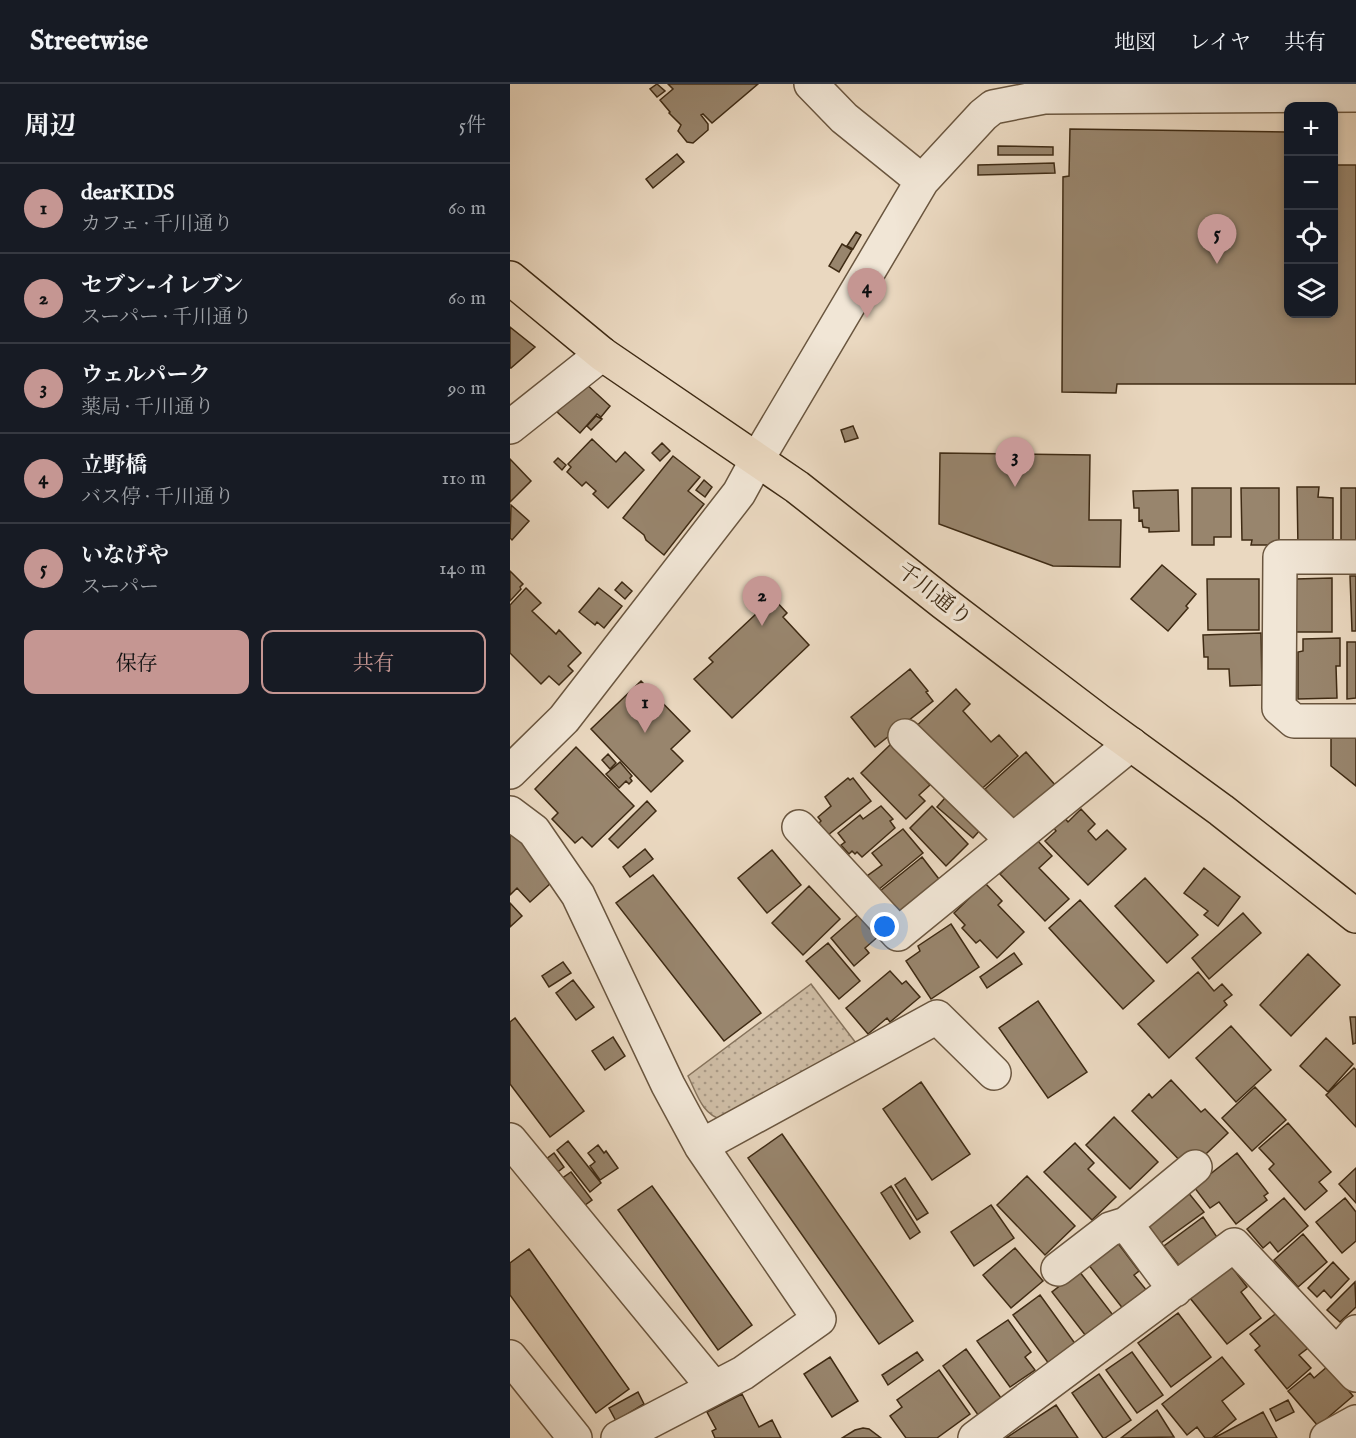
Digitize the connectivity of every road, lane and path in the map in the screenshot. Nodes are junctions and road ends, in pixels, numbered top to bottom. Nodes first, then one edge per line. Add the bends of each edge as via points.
1 (811, 84) edge
2 (1043, 90) edge
3 (1285, 90) edge
4 (1356, 95) edge
5 (922, 181) junction
6 (514, 287) edge
7 (602, 354) junction
8 (510, 427) edge
9 (758, 458) junction
10 (1356, 557) edge
11 (1356, 721) edge
12 (905, 736) dead end
13 (1131, 744) junction
14 (510, 772) edge
15 (510, 813) edge
16 (799, 827) dead end
17 (1012, 840) junction
18 (1356, 916) edge
19 (994, 1073) dead end
20 (510, 1140) edge
21 (701, 1146) junction
22 (1195, 1167) dead end
23 (1126, 1224) junction
24 (1058, 1269) dead end
25 (1175, 1290) junction
26 (1350, 1353) edge
27 (510, 1357) edge
28 (714, 1388) junction
29 (1356, 1422) edge
30 (575, 1438) edge
31 (618, 1438) edge
32 (975, 1438) edge
33 (1327, 1438) edge

1 - 5 street via 844,118
2 - 3 street
2 - 5 street via 993,107
3 - 4 street
5 - 9 street
6 - 7 main road, 千川通り
7 - 8 street
7 - 9 main road, 千川通り
9 - 13 main road, 千川通り
9 - 14 street via 739,493 564,719
10 - 11 street via 1280,557 1279,708 1294,721
12 - 17 street
13 - 17 street
13 - 18 main road, 千川通り
15 - 21 street via 534,831 578,895
16 - 17 street via 898,934
19 - 21 street via 937,1017
20 - 28 street
21 - 28 street via 819,1318 743,1373
22 - 23 street
23 - 24 street via 1110,1229
23 - 25 street
25 - 26 street via 1234,1245
25 - 32 street
27 - 30 street
28 - 31 street
29 - 33 street

